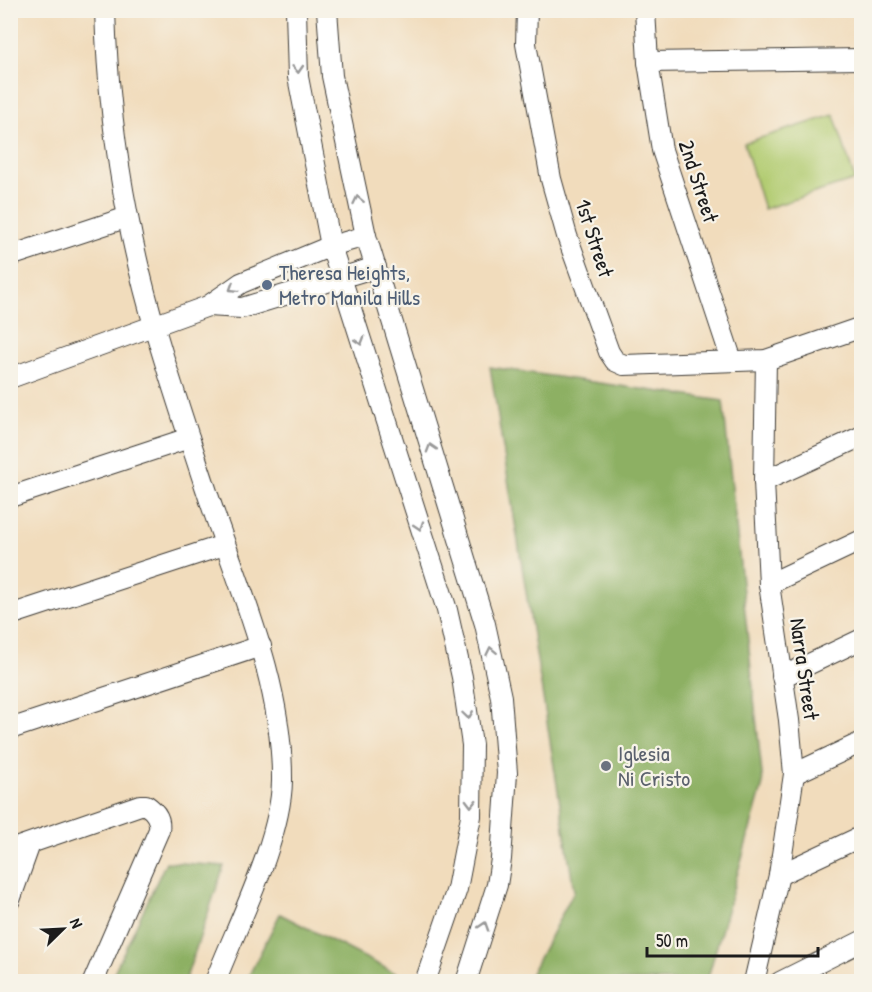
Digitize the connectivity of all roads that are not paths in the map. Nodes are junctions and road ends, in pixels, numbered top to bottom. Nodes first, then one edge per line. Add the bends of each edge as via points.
1 (105, 10) edge
2 (296, 10) edge
3 (327, 10) edge
4 (527, 10) edge
5 (645, 10) edge
6 (861, 59) edge
7 (648, 62) junction
8 (128, 217) junction
9 (366, 236) junction
10 (331, 246) junction
11 (10, 256) edge
12 (376, 267) junction
13 (340, 277) junction
14 (208, 306) junction
15 (155, 326) junction
16 (861, 327) edge
17 (766, 360) junction
18 (732, 361) junction
19 (10, 378) edge
20 (861, 436) edge
21 (189, 438) junction
22 (764, 481) junction
23 (10, 497) edge
24 (861, 540) edge
25 (224, 544) junction
26 (769, 584) junction
27 (10, 615) edge
28 (861, 639) edge
29 (261, 646) junction
30 (782, 677) junction
31 (10, 729) edge
32 (861, 742) edge
33 (794, 774) junction
34 (861, 836) edge
35 (30, 844) junction
36 (10, 850) edge
37 (779, 875) junction
38 (10, 900) edge
39 (861, 941) edge
40 (93, 981) edge
41 (215, 981) edge
42 (425, 981) edge
43 (466, 981) edge
44 (754, 981) edge
45 (780, 981) edge

1 - 8 street via 106,55
2 -> 10 street via 298,77
9 -> 3 street via 332,76
4 - 18 street, 1st Street via 526,44 551,179 567,236 612,357 624,365
5 - 7 street, 2nd Street
6 - 7 street
7 - 18 street, 2nd Street via 662,150
8 - 11 street
8 - 15 street
9 - 10 street
9 - 12 street
10 - 13 street
10 -> 14 street via 241,282
12 - 13 street
43 -> 12 street via 497,885 501,859 507,773 501,697 486,624
13 - 14 street via 242,308
13 -> 42 street via 447,610 472,745 471,816 459,879
14 - 15 street
15 - 19 street
15 - 21 street
16 - 17 street, 1st Street
17 - 18 street, 1st Street
17 - 22 street, Narra Street
20 - 22 street
21 - 23 street
21 - 25 street
22 - 26 street, Narra Street
24 - 26 street
25 - 27 street
25 - 29 street
26 - 30 street, Narra Street
28 - 30 street
29 - 31 street
29 - 41 street via 280,726 280,806 273,834
30 - 33 street, Narra Street
32 - 33 street
33 - 37 street, Narra Street
34 - 37 street
35 - 36 street
35 - 38 street
35 - 40 street via 140,805 146,805 157,815 159,830
37 - 44 street, Narra Street
39 - 45 street

